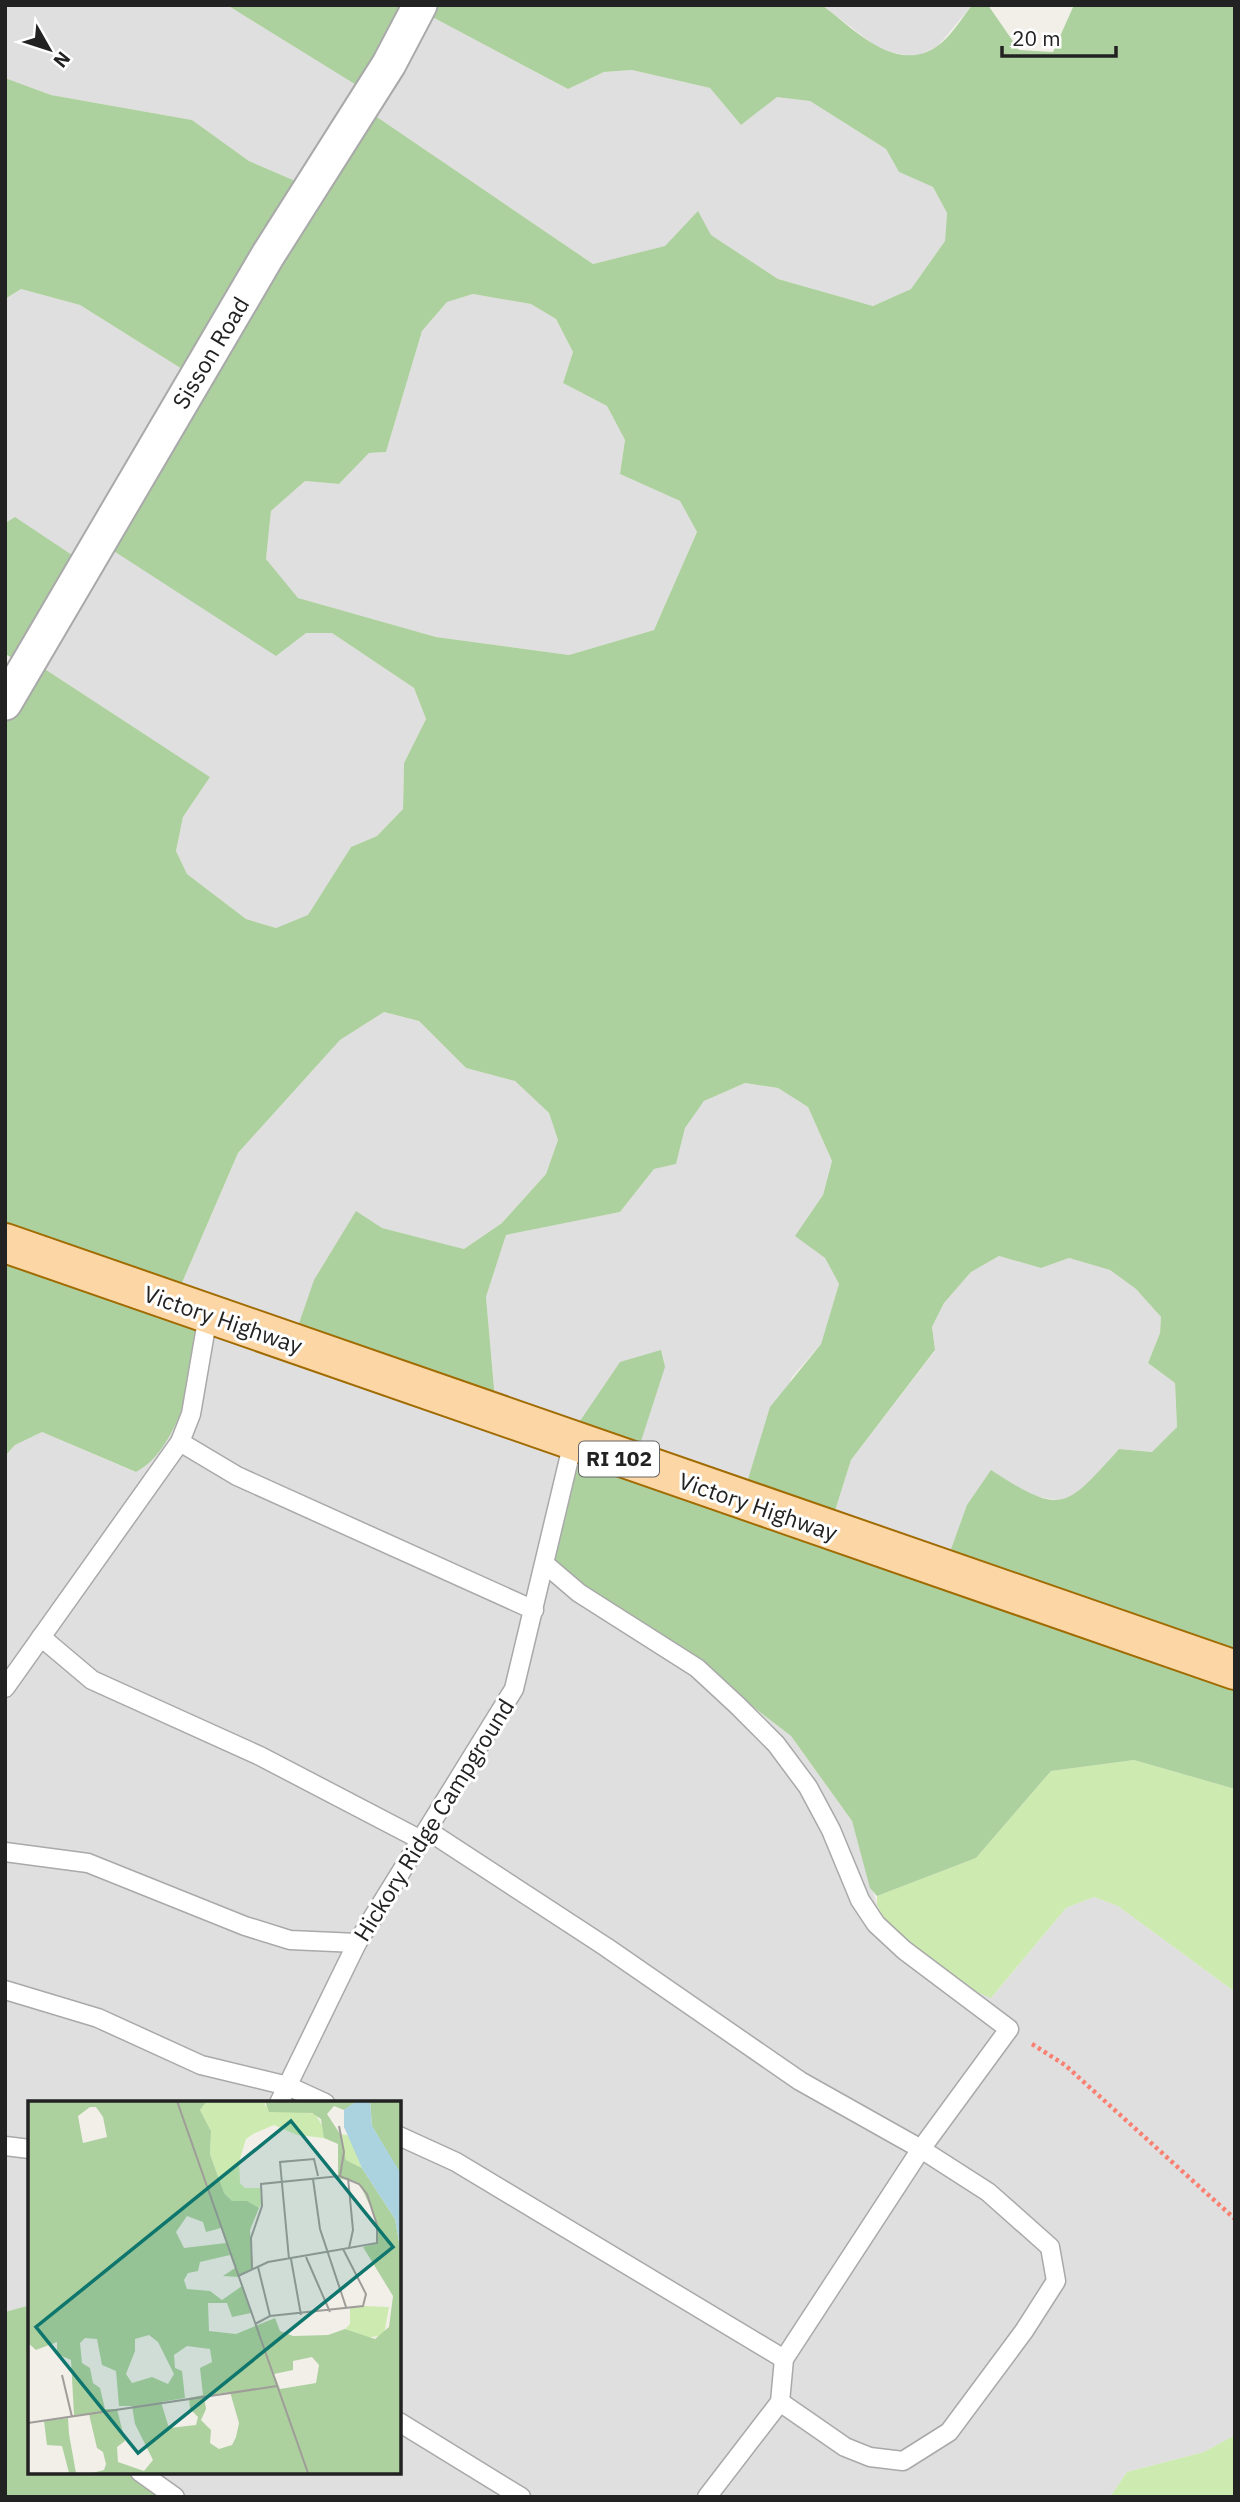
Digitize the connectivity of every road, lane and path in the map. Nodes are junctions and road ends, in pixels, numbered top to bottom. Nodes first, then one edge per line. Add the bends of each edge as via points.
1 (420, 5) edge
2 (5, 704) edge
3 (5, 1243) edge
4 (208, 1315) junction
5 (180, 1442) junction
6 (573, 1443) junction
7 (545, 1564) junction
8 (534, 1610) junction
9 (41, 1637) junction
10 (1235, 1671) edge
11 (5, 1688) edge
12 (424, 1835) junction
13 (5, 1852) edge
14 (357, 1943) junction
15 (5, 1990) edge
16 (1009, 2029) junction
17 (288, 2086) junction
18 (280, 2101) edge
19 (321, 2101) edge
20 (401, 2137) edge
21 (5, 2146) edge
22 (28, 2149) edge
23 (921, 2150) junction
24 (1235, 2219) edge
25 (784, 2359) junction
26 (780, 2402) junction
27 (401, 2423) edge
28 (144, 2474) edge
29 (175, 2497) edge
30 (521, 2497) edge
31 (707, 2497) edge

1 - 2 street, Sisson Road
3 - 4 main road, Victory Highway / RI 102
4 - 5 lane via 191,1414
4 - 6 main road, Victory Highway / RI 102
5 - 8 lane via 237,1476
5 - 9 lane
6 - 7 lane, Hickory Ridge Campground
6 - 10 main road, Victory Highway / RI 102
7 - 8 lane, Hickory Ridge Campground
7 - 16 lane via 579,1594 697,1668 776,1744 808,1787 860,1900 876,1924
8 - 12 lane, Hickory Ridge Campground via 514,1689
9 - 11 lane
9 - 12 lane via 92,1680
12 - 14 lane, Hickory Ridge Campground
12 - 23 lane via 606,1947 800,2081
13 - 14 lane via 88,1863 290,1940
14 - 17 lane, Hickory Ridge Campground
15 - 17 lane via 98,2018 201,2065
16 - 23 lane
16 - 24 path via 1065,2065
17 - 18 lane, Hickory Ridge Campground
17 - 19 lane
20 - 25 lane via 456,2162
21 - 22 lane
23 - 25 lane
23 - 26 lane via 988,2192 1050,2247 1056,2281 950,2432 903,2461 870,2457 845,2447
25 - 26 lane
26 - 31 lane
27 - 30 lane
28 - 29 lane

